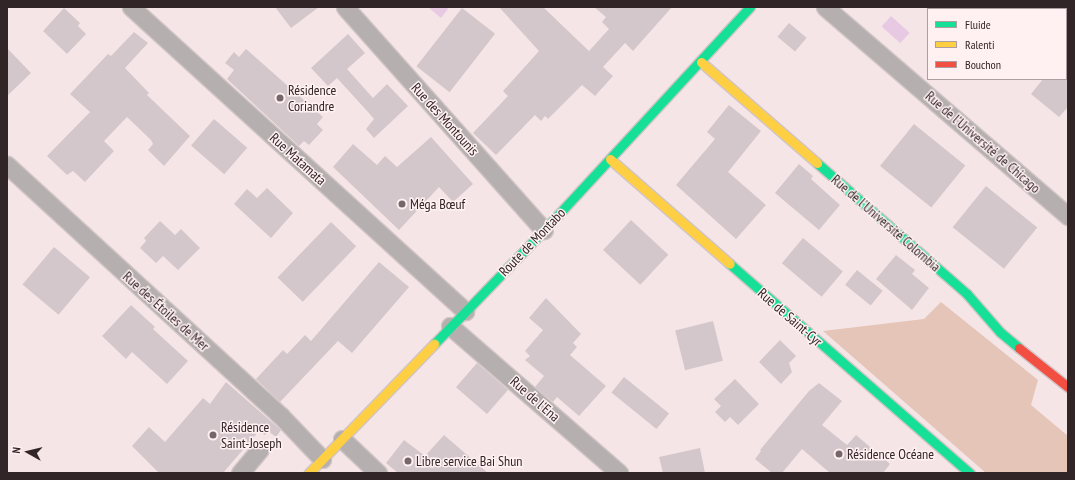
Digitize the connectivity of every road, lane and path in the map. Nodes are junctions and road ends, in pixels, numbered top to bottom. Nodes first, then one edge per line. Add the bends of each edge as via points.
1 (130, 7) edge
2 (750, 7) edge
3 (825, 7) edge
4 (353, 10) edge
5 (701, 62) junction
6 (610, 159) junction
7 (7, 165) edge
8 (1068, 216) edge
9 (544, 230) junction
10 (465, 311) junction
11 (450, 326) junction
12 (1068, 387) edge
13 (342, 440) junction
14 (260, 449) dead end
15 (322, 460) junction
16 (240, 473) edge
17 (309, 473) edge
18 (378, 473) edge
19 (619, 473) edge
20 (970, 473) edge

1 - 10 street, Rue Matamata
2 - 5 street, Route de Montabo
3 - 8 street, Rue de l’Université de Chicago
4 - 9 street, Rue des Montounis
5 - 6 street, Route de Montabo
5 - 12 street, Rue de l'Université Colombia via 967,294 1000,332
6 - 9 street, Route de Montabo
6 - 20 street, Rue de Saint-Cyr
7 - 15 street, Rue des Étoiles de Mer via 280,414
9 - 10 street, Route de Montabo
10 - 11 street, Route de Montabo
11 - 13 street, Route de Montabo
11 - 19 street, Rue de l'Ena
13 - 15 street, Route de Montabo
13 - 18 street
14 - 16 street
15 - 17 street, Route de Montabo

